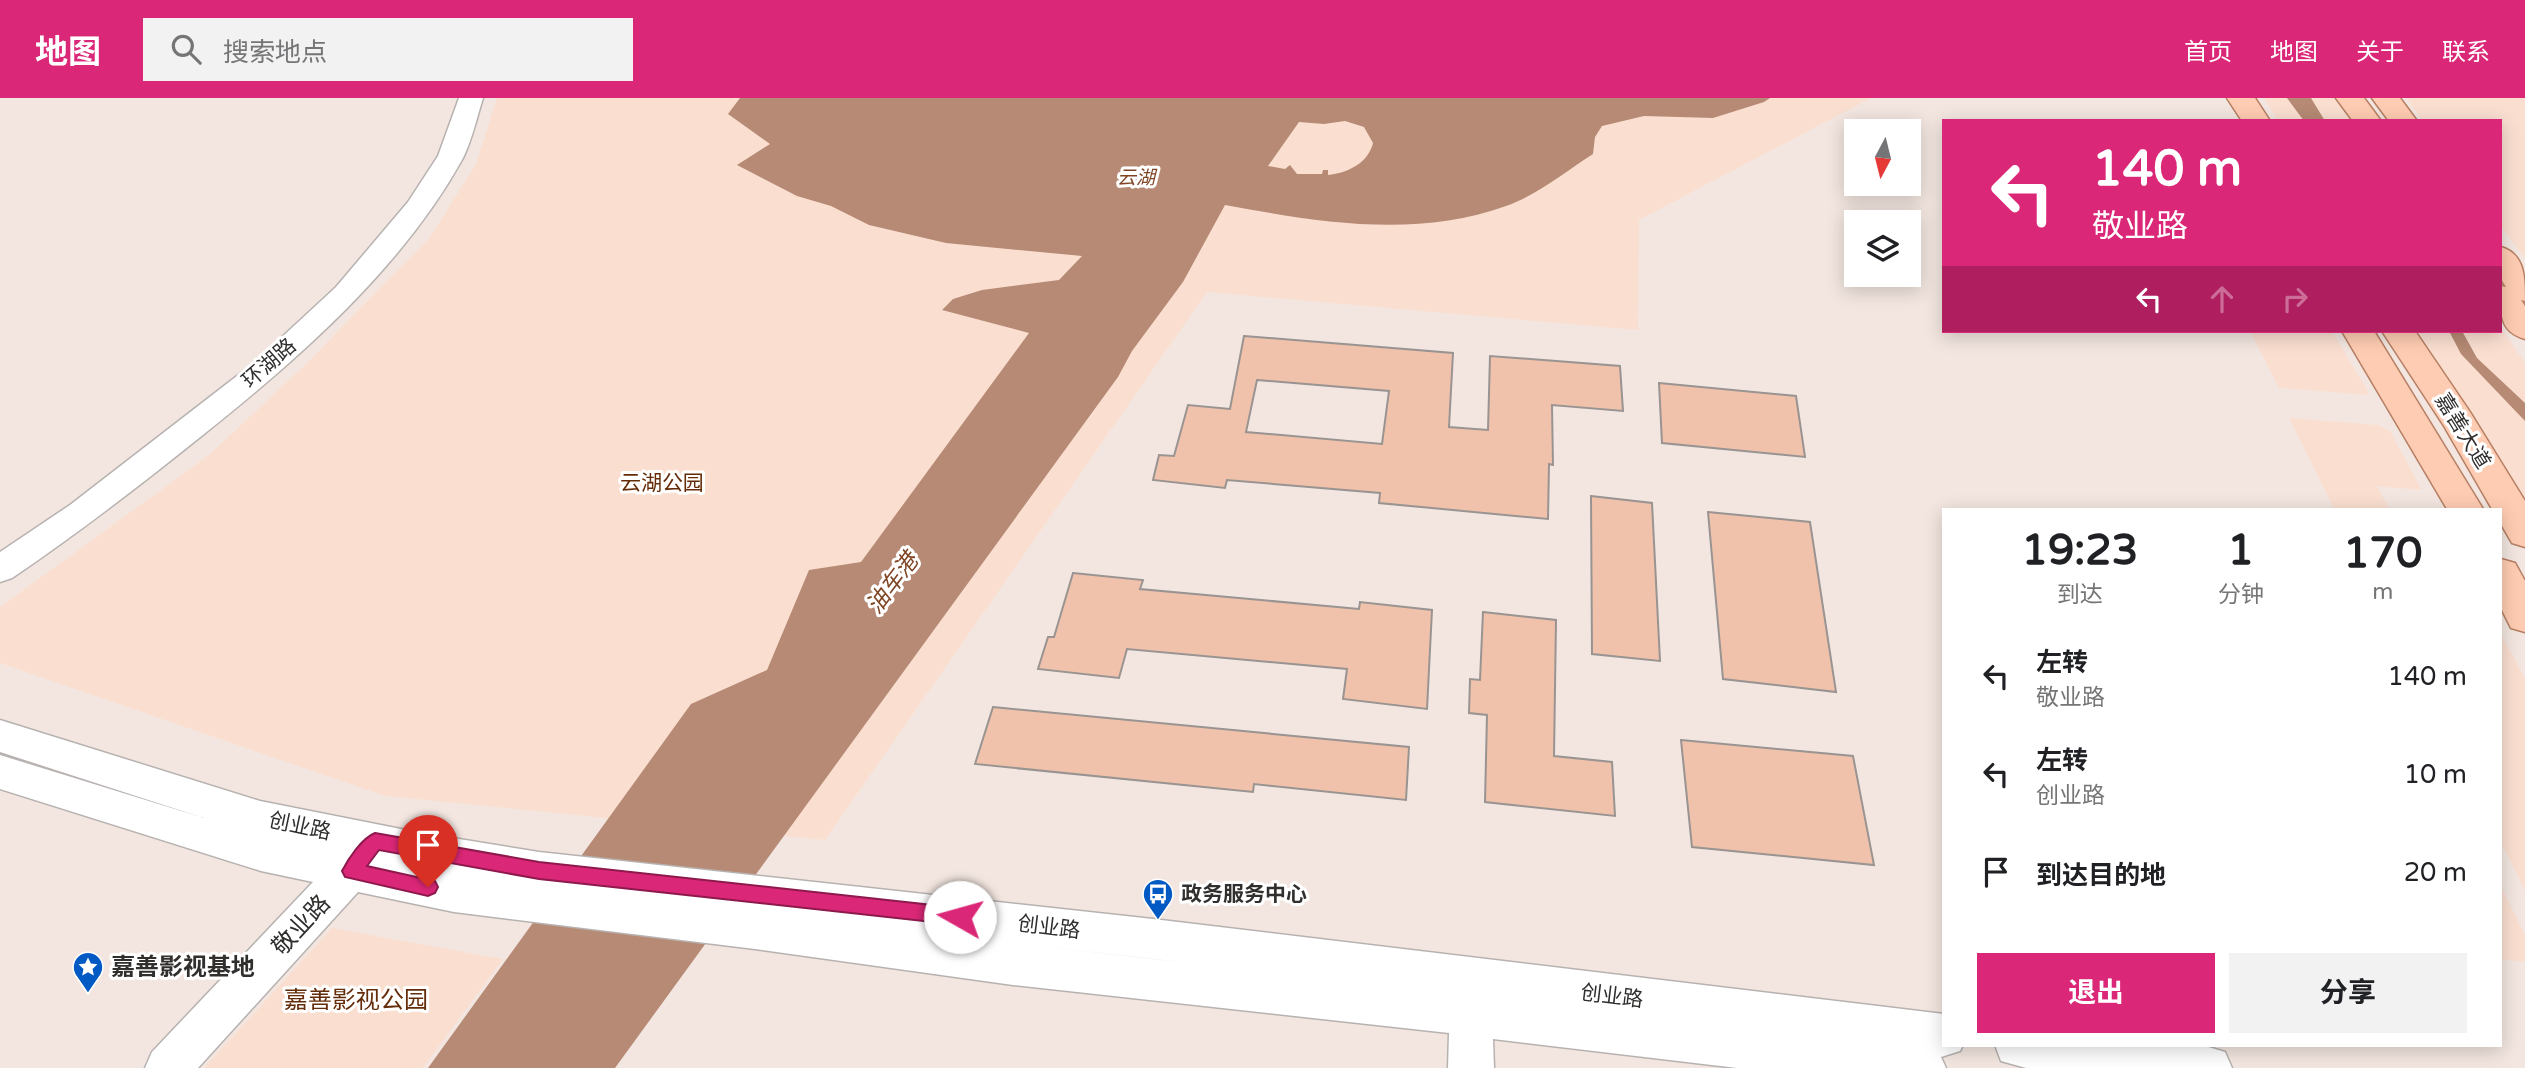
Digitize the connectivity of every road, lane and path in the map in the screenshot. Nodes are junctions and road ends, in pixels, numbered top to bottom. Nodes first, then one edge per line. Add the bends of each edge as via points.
1 (458, 98) edge
2 (471, 98) edge
3 (2217, 98) edge
4 (2241, 98) edge
5 (2350, 98) edge
6 (2386, 98) edge
7 (2229, 119) edge
8 (2255, 119) edge
9 (2366, 119) edge
10 (2402, 119) edge
11 (2502, 258) edge
12 (2525, 290) edge
13 (2502, 297) edge
14 (2525, 328) edge
15 (2359, 333) edge
16 (2399, 333) edge
17 (2464, 508) edge
18 (2525, 533) edge
19 (0, 547) edge
20 (0, 569) edge
21 (2502, 575) edge
22 (2525, 617) edge
23 (0, 736) edge
24 (0, 772) edge
25 (363, 856) junction
26 (1464, 1002) junction
27 (1942, 1036) edge
28 (2034, 1047) edge
29 (168, 1068) edge
30 (1454, 1068) edge
31 (1471, 1068) edge
32 (1923, 1068) edge
33 (2210, 1068) edge

1 - 19 street, 环湖路 via 433,168 340,284 257,362
2 - 20 street, 环湖路 via 451,156 418,207 346,293 255,377 82,514
3 - 7 main road
4 - 8 main road
5 - 9 main road
6 - 10 main road
11 - 12 main road
13 - 14 main road
15 - 17 main road, 嘉善大道
16 - 18 main road, 嘉善大道
21 - 22 main road
23 - 25 street, 创业路 via 260,818
24 - 25 street, 创业路 via 261,853
25 - 26 street, 创业路 via 454,893 527,886 761,912 1013,965
25 - 29 street, 敬业路
26 - 27 street, 创业路
26 - 30 street
26 - 31 street
26 - 32 street, 创业路
28 - 33 street

